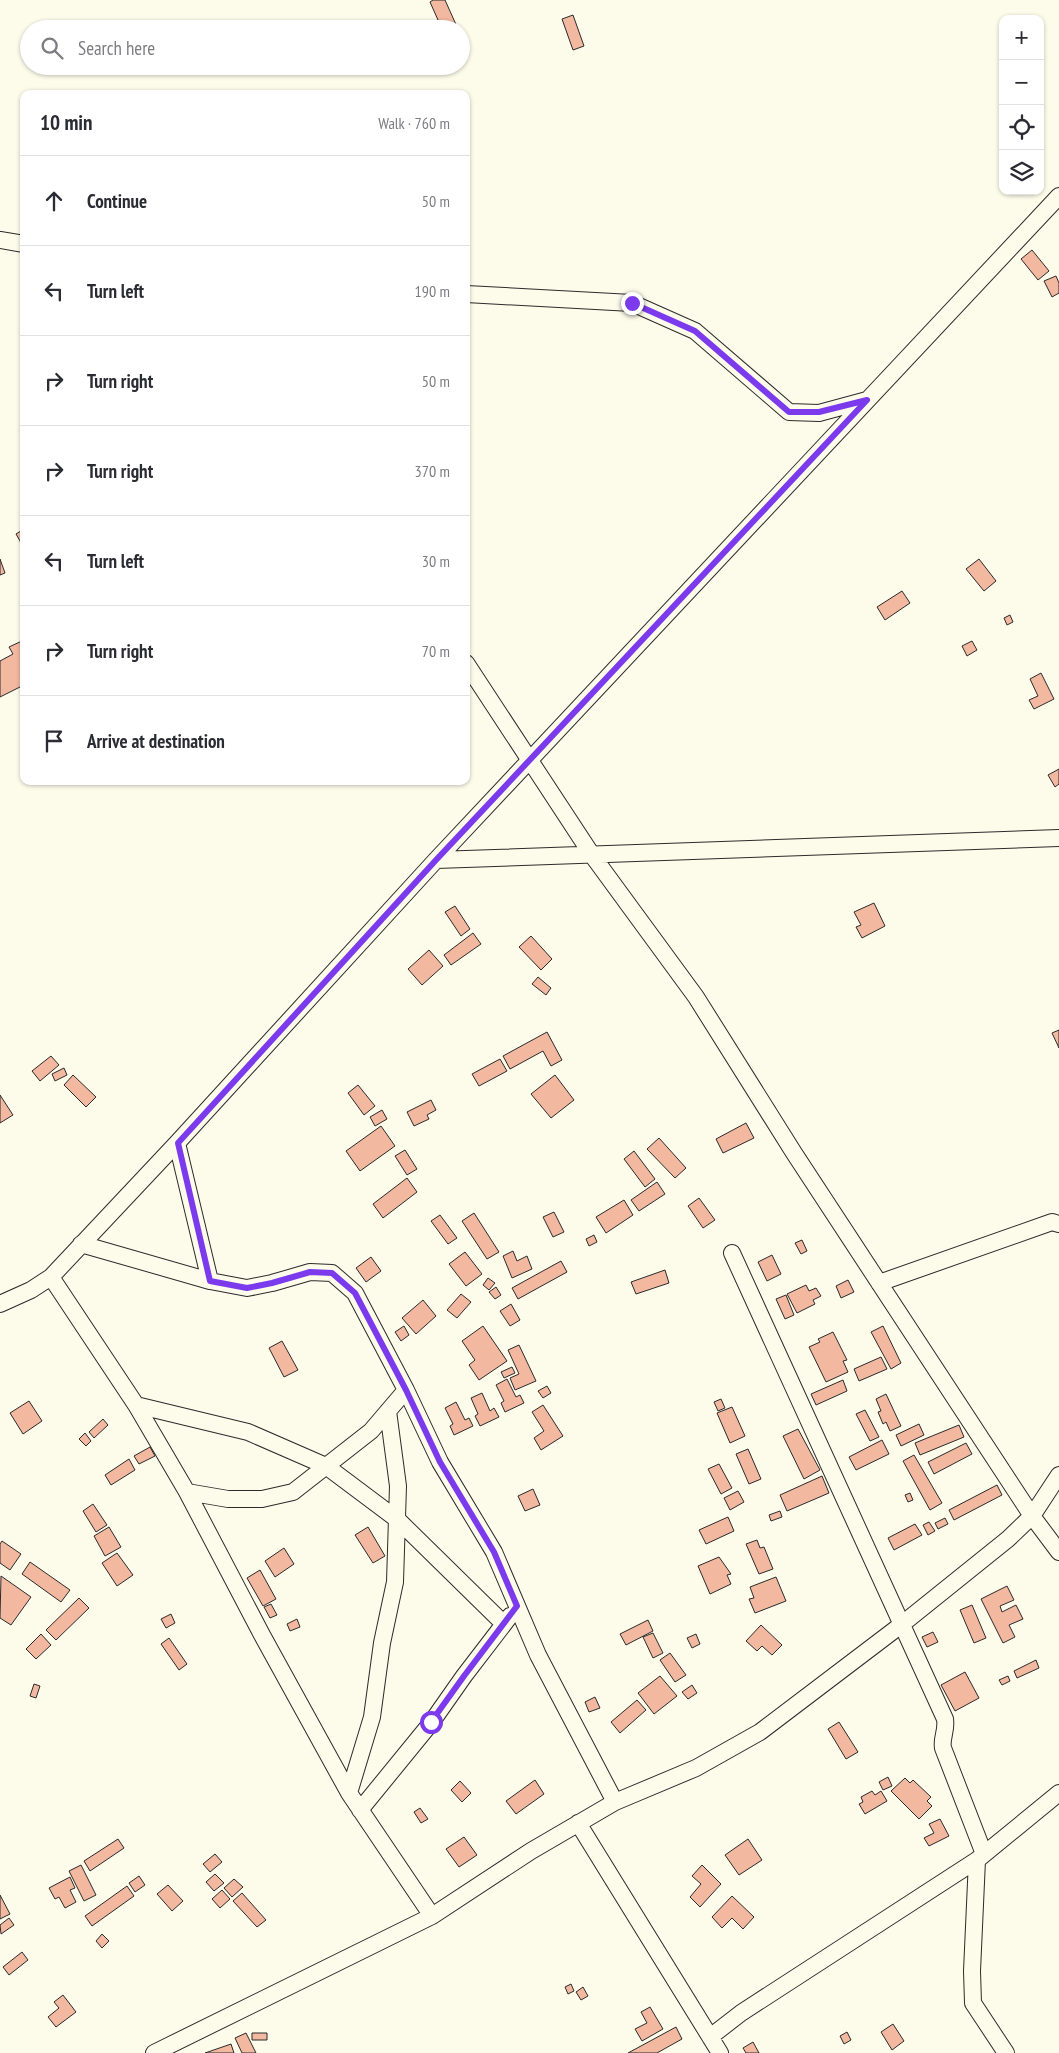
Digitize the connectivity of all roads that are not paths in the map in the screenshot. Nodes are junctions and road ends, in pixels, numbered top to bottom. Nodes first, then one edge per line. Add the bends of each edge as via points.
1 (1059, 196) edge
2 (0, 240) edge
3 (20, 243) edge
4 (470, 294) edge
5 (867, 400) junction
6 (470, 669) edge
7 (530, 760) junction
8 (1059, 838) edge
9 (592, 855) junction
10 (436, 860) junction
11 (178, 1143) junction
12 (1059, 1224) edge
13 (81, 1244) junction
14 (732, 1253) dead end
15 (51, 1277) junction
16 (210, 1281) junction
17 (879, 1283) junction
18 (0, 1304) edge
19 (406, 1390) junction
20 (136, 1405) junction
21 (388, 1411) junction
22 (326, 1466) junction
23 (1059, 1475) edge
24 (187, 1492) junction
25 (1032, 1516) junction
26 (398, 1520) junction
27 (1059, 1552) edge
28 (517, 1606) junction
29 (504, 1624) junction
30 (901, 1625) junction
31 (349, 1793) junction
32 (1059, 1793) edge
33 (614, 1802) junction
34 (360, 1810) junction
35 (578, 1823) junction
36 (980, 1857) junction
37 (432, 1916) junction
38 (710, 2037) junction
39 (154, 2053) edge
40 (720, 2053) edge
41 (1006, 2053) edge

1 - 5 street
2 - 3 street
4 - 5 street via 632,303 695,331 789,412 819,412
5 - 7 street
6 - 7 street
7 - 9 street
7 - 10 street
8 - 9 street
9 - 10 street
9 - 17 street via 696,997
10 - 11 street
11 - 13 street
11 - 16 street
12 - 17 street via 1052,1222
13 - 15 street
13 - 16 street
14 - 30 street
15 - 18 street
15 - 20 street
16 - 19 street via 247,1288 310,1272 332,1273 355,1293
17 - 25 street
19 - 21 street
19 - 28 street via 440,1462 494,1552
20 - 22 street via 248,1432
20 - 24 street
21 - 22 street via 371,1431
21 - 26 street via 398,1486
22 - 24 street via 293,1492 262,1500 228,1499
22 - 26 street
23 - 25 street
24 - 31 street
25 - 27 street
25 - 30 street via 1008,1540
26 - 29 street
26 - 31 street via 395,1582 382,1643 372,1717
28 - 29 street
28 - 33 street via 550,1679
29 - 34 street
30 - 33 street via 760,1732 696,1768
30 - 36 street via 945,1719 943,1748
31 - 34 street
32 - 36 street
33 - 35 street
34 - 37 street
35 - 37 street
35 - 38 street
36 - 38 street via 741,2013
36 - 41 street via 972,1971 973,2003
37 - 39 street
38 - 40 street

